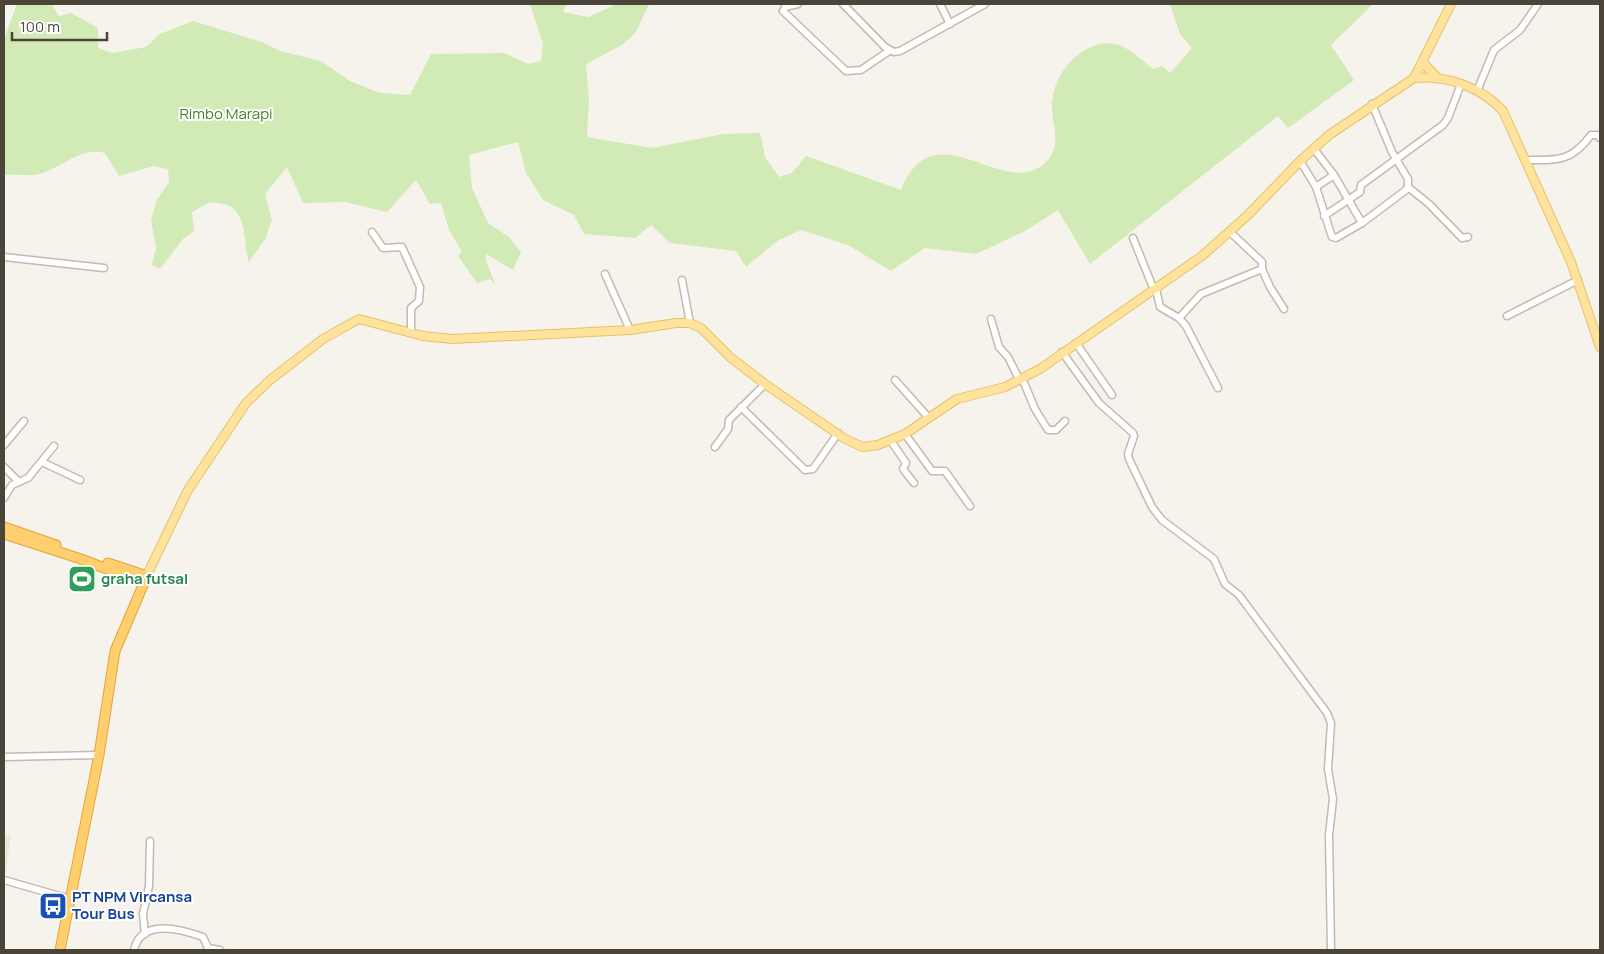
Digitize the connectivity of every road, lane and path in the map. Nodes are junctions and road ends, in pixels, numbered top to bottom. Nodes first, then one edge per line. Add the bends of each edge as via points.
1 (798, 4) edge
2 (843, 4) edge
3 (940, 4) edge
4 (985, 4) edge
5 (1451, 4) edge
6 (1538, 4) edge
7 (950, 24) junction
8 (889, 51) junction
9 (1422, 62) junction
10 (1437, 77) junction
11 (1414, 78) junction
12 (1461, 84) junction
13 (1477, 91) junction
14 (1372, 104) junction
15 (1600, 138) edge
16 (1314, 149) junction
17 (1396, 160) junction
18 (1526, 160) junction
19 (1300, 161) junction
20 (1334, 174) junction
21 (1316, 187) junction
22 (1408, 187) junction
23 (1348, 200) junction
24 (1324, 216) junction
25 (1362, 223) junction
26 (372, 232) dead end
27 (1230, 232) junction
28 (1468, 237) dead end
29 (1133, 238) dead end
30 (4, 257) edge
31 (104, 268) dead end
32 (1262, 269) junction
33 (605, 274) dead end
34 (682, 280) dead end
35 (1578, 280) junction
36 (1155, 289) junction
37 (1284, 309) dead end
38 (1507, 316) dead end
39 (1179, 318) junction
40 (990, 319) dead end
41 (690, 323) junction
42 (630, 330) junction
43 (411, 332) junction
44 (1599, 336) edge
45 (1076, 343) junction
46 (1600, 347) edge
47 (1062, 352) junction
48 (1021, 379) junction
49 (895, 380) dead end
50 (765, 384) junction
51 (1218, 388) dead end
52 (1112, 395) dead end
53 (741, 407) junction
54 (928, 417) junction
55 (24, 421) dead end
56 (1065, 421) dead end
57 (838, 433) junction
58 (905, 434) junction
59 (891, 441) junction
60 (4, 445) edge
61 (54, 446) dead end
62 (714, 447) dead end
63 (42, 462) junction
64 (4, 467) edge
65 (80, 480) dead end
66 (19, 482) junction
67 (914, 483) dead end
68 (4, 498) edge
69 (970, 506) dead end
70 (4, 527) edge
71 (4, 534) edge
72 (145, 580) junction
73 (99, 755) junction
74 (4, 757) edge
75 (150, 841) dead end
76 (4, 880) edge
77 (70, 899) junction
78 (145, 934) junction
79 (60, 950) edge
80 (134, 950) edge
81 (220, 950) edge
82 (1331, 950) edge

1 - 8 street via 783,10 846,71 861,70
2 - 8 street
3 - 7 street
4 - 7 street
5 - 9 main road
6 - 13 street via 1520,30 1494,50
7 - 8 street via 900,51
9 - 10 main road
9 - 11 main road
10 - 11 main road
10 - 12 main road
11 - 14 main road
12 - 13 main road
12 - 17 street via 1443,125
13 - 18 main road via 1503,111
14 - 16 main road
14 - 17 street
15 - 18 street via 1591,135 1582,147 1559,160
16 - 19 main road
16 - 20 street
17 - 22 street via 1408,179
17 - 23 street via 1360,185 1360,192
18 - 35 main road
19 - 21 street
19 - 27 main road
20 - 21 street
20 - 23 street
21 - 24 street
22 - 25 street
22 - 28 street via 1462,238
23 - 24 street
23 - 25 street
24 - 25 street via 1332,237 1336,238
26 - 43 street via 382,248 402,247 420,287 419,301 411,308
27 - 32 street via 1260,259 1264,265
27 - 36 main road
29 - 36 street
30 - 31 street
32 - 37 street
32 - 39 street via 1201,294
33 - 42 street
34 - 41 street
35 - 38 street
35 - 44 main road
36 - 39 street via 1160,307
36 - 45 main road
39 - 51 street
40 - 48 street via 999,347
41 - 42 main road
41 - 50 main road via 701,328 730,357
42 - 43 main road via 453,339
43 - 72 main road via 353,320 323,339 261,388 246,403 198,472
44 - 46 main road
45 - 47 main road
45 - 52 street
47 - 48 main road
47 - 82 street via 1099,403 1133,433 1129,459 1152,507 1173,530 1214,559 1224,584 1239,595 1327,713 1332,799 1329,835
48 - 54 main road via 1005,388 957,398
48 - 56 street via 1048,430 1056,430
49 - 54 street
50 - 53 street
50 - 57 main road
53 - 57 street via 805,470 812,468
53 - 62 street
54 - 58 main road
55 - 60 street
57 - 59 main road via 867,447
58 - 59 main road
58 - 69 street via 932,471 945,471
59 - 67 street via 906,463 903,468
61 - 63 street
63 - 65 street
63 - 66 street
64 - 66 street
66 - 68 street
70 - 72 highway
71 - 72 highway
72 - 73 highway via 115,651
73 - 74 street
73 - 77 highway
75 - 78 street via 149,886 142,914
76 - 77 street
77 - 79 highway
78 - 80 street via 136,942
78 - 81 street via 170,927 183,929 203,937 211,950

